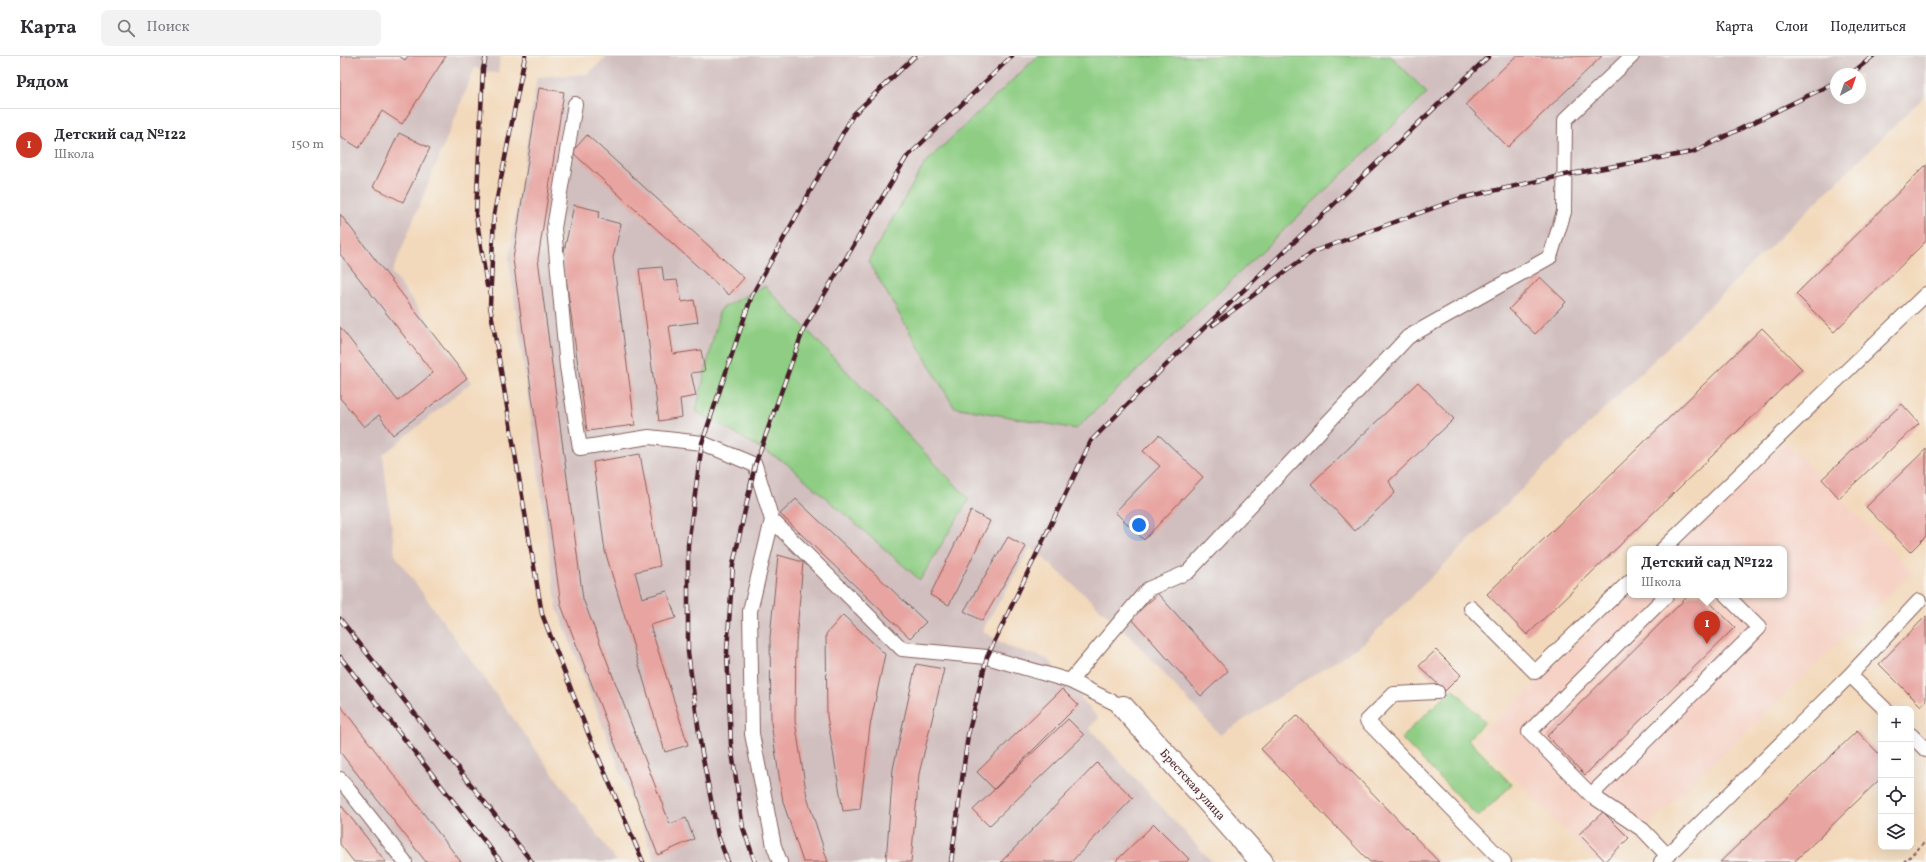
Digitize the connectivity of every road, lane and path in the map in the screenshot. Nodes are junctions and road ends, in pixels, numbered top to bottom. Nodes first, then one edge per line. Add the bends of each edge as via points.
1 (1632, 56) edge
2 (575, 104) dead end
3 (1926, 294) edge
4 (772, 520) junction
5 (1666, 546) edge
6 (1627, 584) edge
7 (1664, 598) edge
8 (1729, 598) edge
9 (1920, 601) dead end
10 (1471, 608) dead end
11 (1850, 674) junction
12 (1070, 681) junction
13 (1437, 692) dead end
14 (1882, 706) edge
15 (1123, 707) joint
16 (1914, 738) edge
17 (1926, 750) edge
18 (340, 778) edge
19 (1591, 794) junction
20 (1926, 841) edge
21 (1664, 859) edge
22 (405, 862) edge
23 (780, 862) edge
24 (1262, 862) edge
25 (1504, 862) edge
26 (1904, 862) edge

1 - 12 lane via 1566,120 1564,212 1550,257 1408,337 1188,572 1148,588
2 - 4 lane via 554,228 567,367 580,448 649,437 702,443 755,465
3 - 5 lane
4 - 12 lane via 902,649 987,657
4 - 23 lane via 750,611 752,734 774,846
6 - 10 lane via 1535,672
7 - 19 lane via 1528,732
8 - 19 lane via 1759,628
9 - 11 lane
11 - 14 lane
11 - 21 lane
12 - 15 lane
13 - 25 lane via 1394,694 1367,721
15 - 24 street, Брестская улица
16 - 17 lane
18 - 22 lane
19 - 21 lane via 1643,830
20 - 26 path

